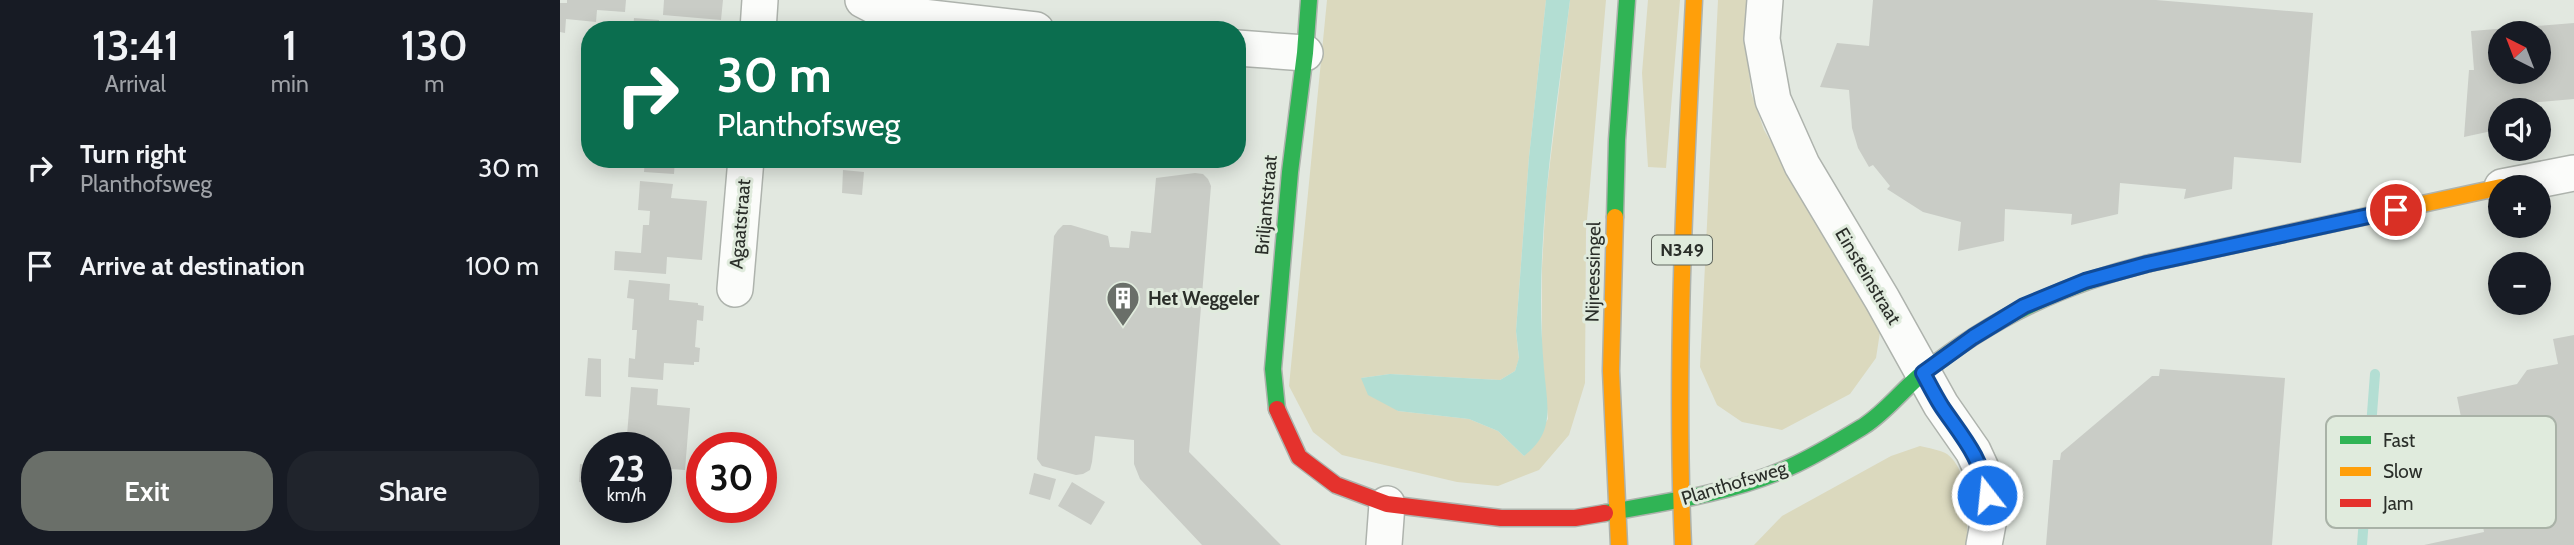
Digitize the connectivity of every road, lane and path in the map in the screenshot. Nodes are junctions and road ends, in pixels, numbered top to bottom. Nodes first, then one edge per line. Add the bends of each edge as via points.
1 (760, 0) edge
2 (863, 0) edge
3 (1308, 0) edge
4 (1627, 0) edge
5 (1694, 0) edge
6 (1765, 0) edge
7 (759, 21) edge
8 (958, 21) edge
9 (1246, 49) edge
10 (1305, 53) junction
11 (745, 168) edge
12 (2574, 173) edge
13 (2551, 177) edge
14 (2488, 190) edge
15 (735, 289) dead end
16 (1923, 373) junction
17 (1681, 500) junction
18 (1387, 504) junction
19 (1616, 512) junction
20 (1384, 545) edge
21 (1619, 545) edge
22 (1684, 545) edge
23 (1984, 545) edge

1 - 7 street
2 - 8 street via 888,13
3 - 10 street, Briljantstraat
4 - 19 street, Nijreessingel via 1617,140 1612,371
5 - 17 street, N349 via 1682,234
6 - 16 street, Einsteinstraat via 1762,39 1773,100 1801,165
9 - 10 street
10 - 18 street, Briljantstraat via 1273,369 1278,415 1299,457 1336,485
11 - 15 street, Agaatstraat
12 - 13 street, Planthofsweg
14 - 16 street, Planthofsweg via 2085,281 2024,306
16 - 17 street, Planthofsweg via 1867,424 1791,467
16 - 23 street, Einsteinstraat via 1985,477 1990,513
17 - 19 street, Planthofsweg
17 - 22 street, N349
18 - 19 street, Briljantstraat via 1501,518 1575,518
18 - 20 street
19 - 21 street, Nijreessingel

